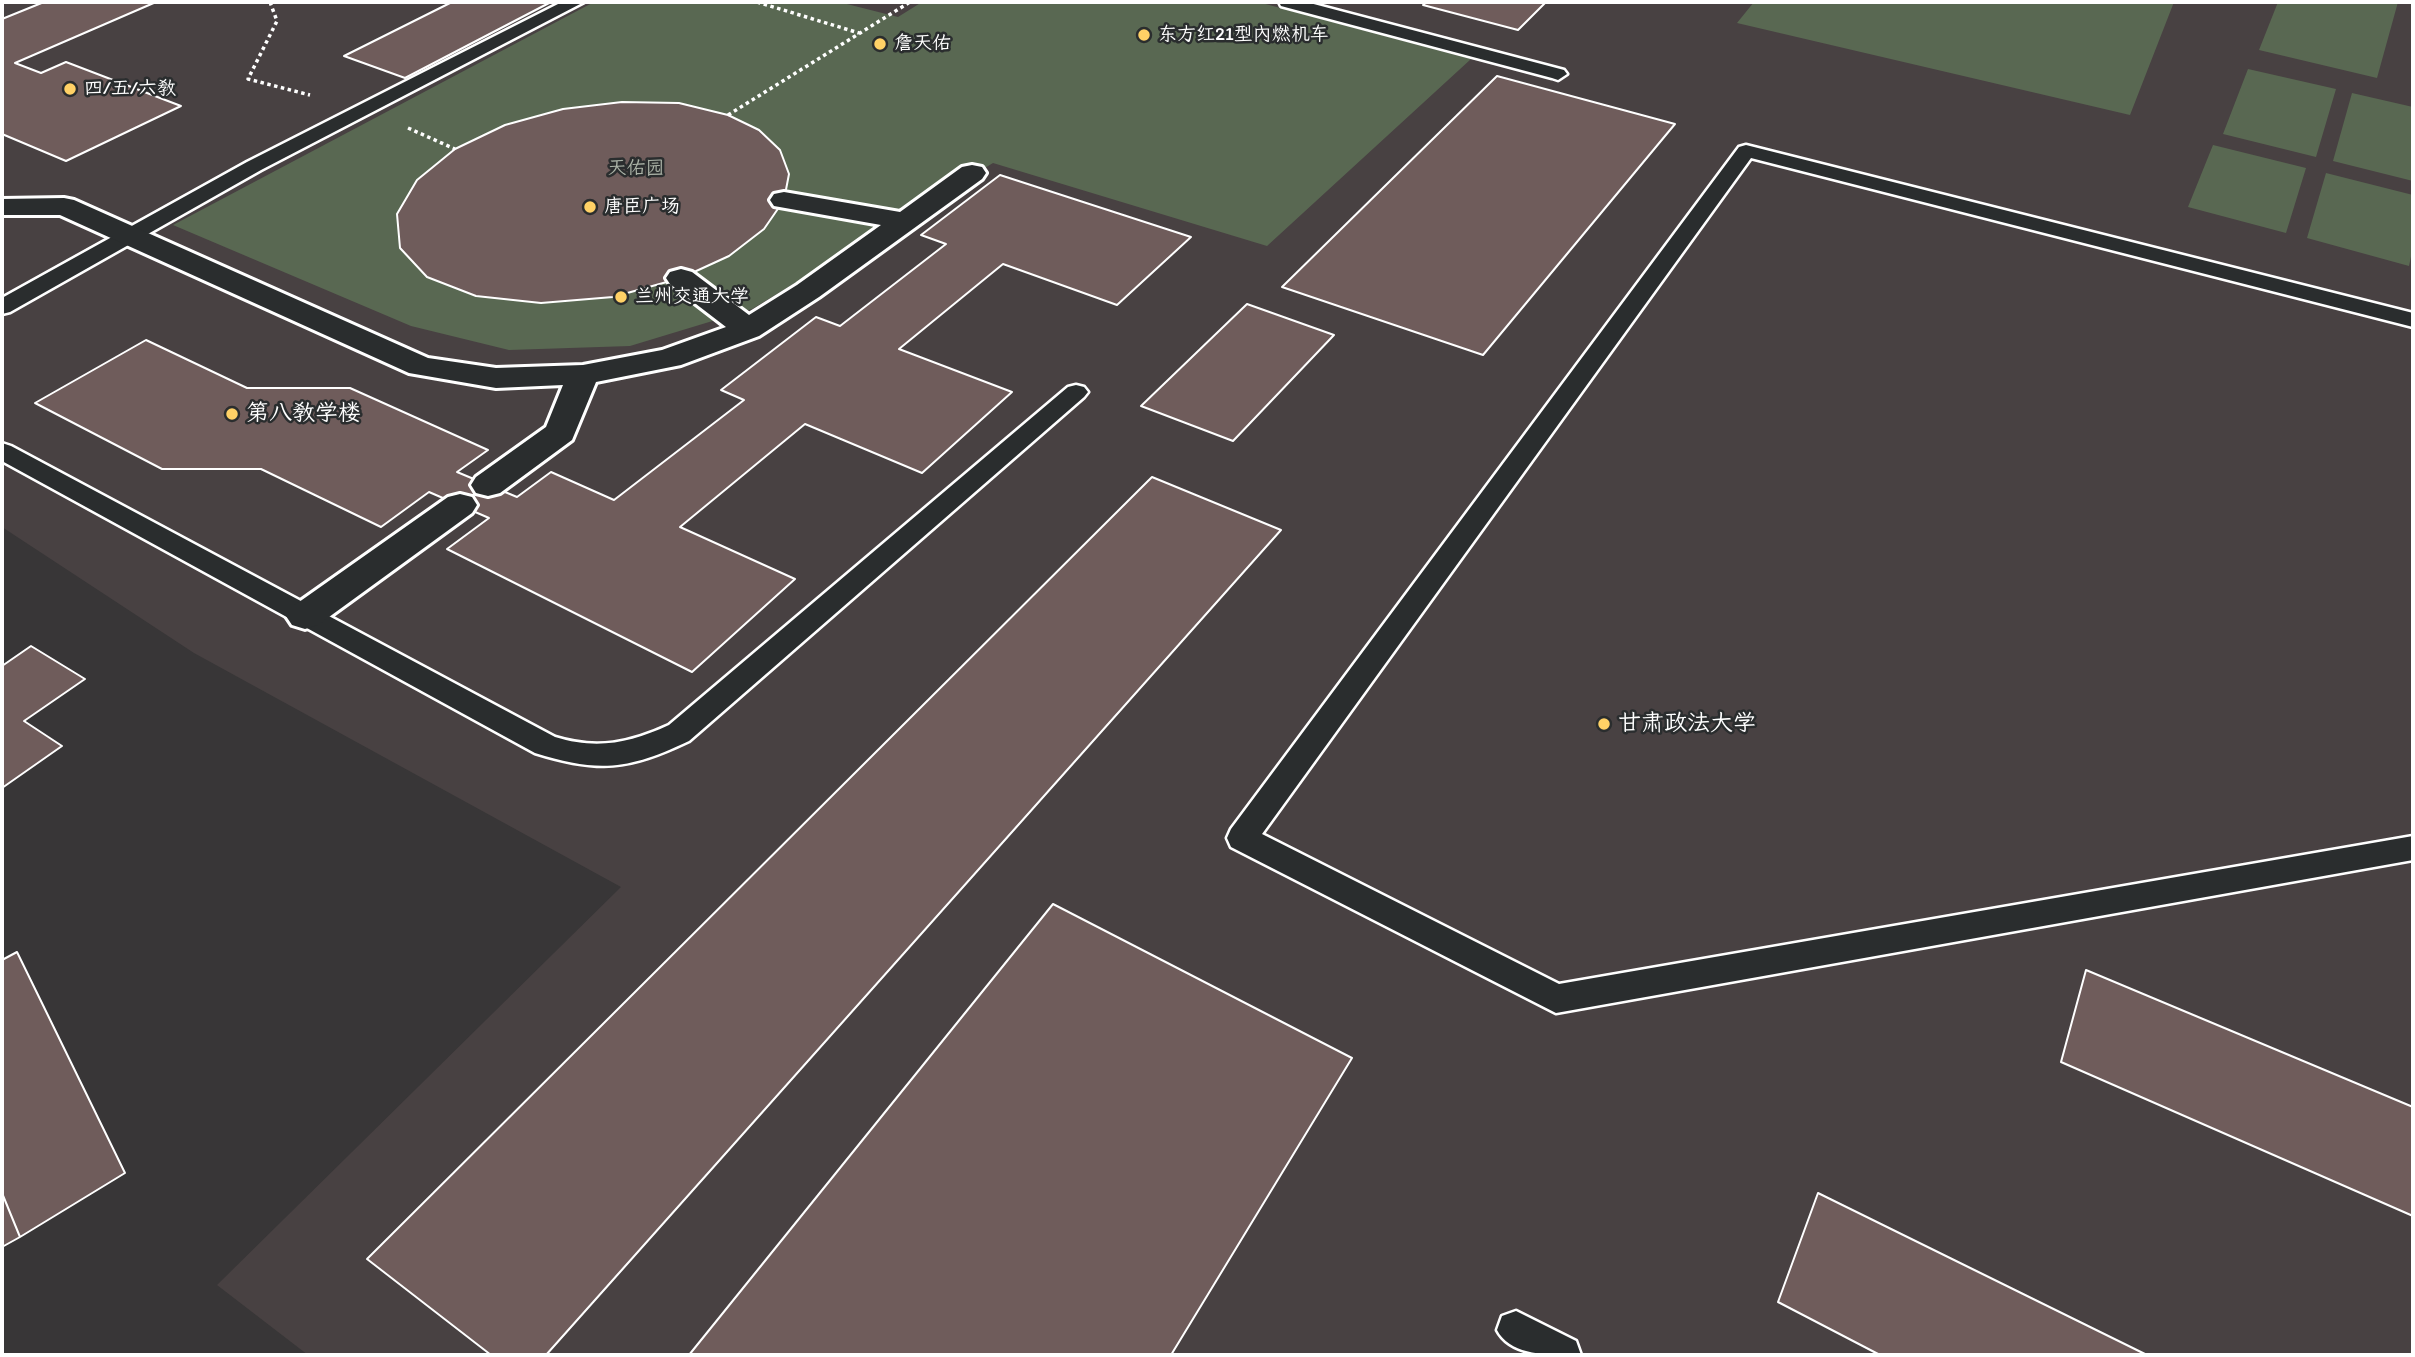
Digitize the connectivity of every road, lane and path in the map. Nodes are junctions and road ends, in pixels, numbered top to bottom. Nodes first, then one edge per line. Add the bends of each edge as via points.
1 (575, 2) edge
2 (757, 2) edge
3 (910, 2) edge
4 (1288, 2) edge
5 (860, 33) junction
6 (1558, 74) dead end
7 (728, 115) dead end
8 (972, 173) dead end
9 (784, 200) dead end
10 (2, 207) edge
11 (905, 221) junction
12 (129, 236) junction
13 (681, 278) dead end
14 (2, 307) edge
15 (2413, 320) edge
16 (748, 329) junction
17 (583, 375) junction
18 (1076, 391) dead end
19 (2, 451) edge
20 (305, 616) junction
21 (2413, 848) edge
22 (1516, 1330) dead end
23 (1562, 1355) edge

1 - 12 lane via 254,166
2 - 5 path
3 - 5 path
4 - 6 lane
5 - 7 path
8 - 11 street
9 - 11 street
10 - 12 street via 64,206
11 - 16 street
12 - 14 lane
12 - 17 street via 420,366 496,378
13 - 16 street
15 - 21 lane via 1745,151 1242,838 1556,999
16 - 17 street via 670,358
17 - 20 street via 560,433
18 - 20 lane via 688,726 647,749 598,757 575,756 545,746
19 - 20 lane
22 - 23 lane

